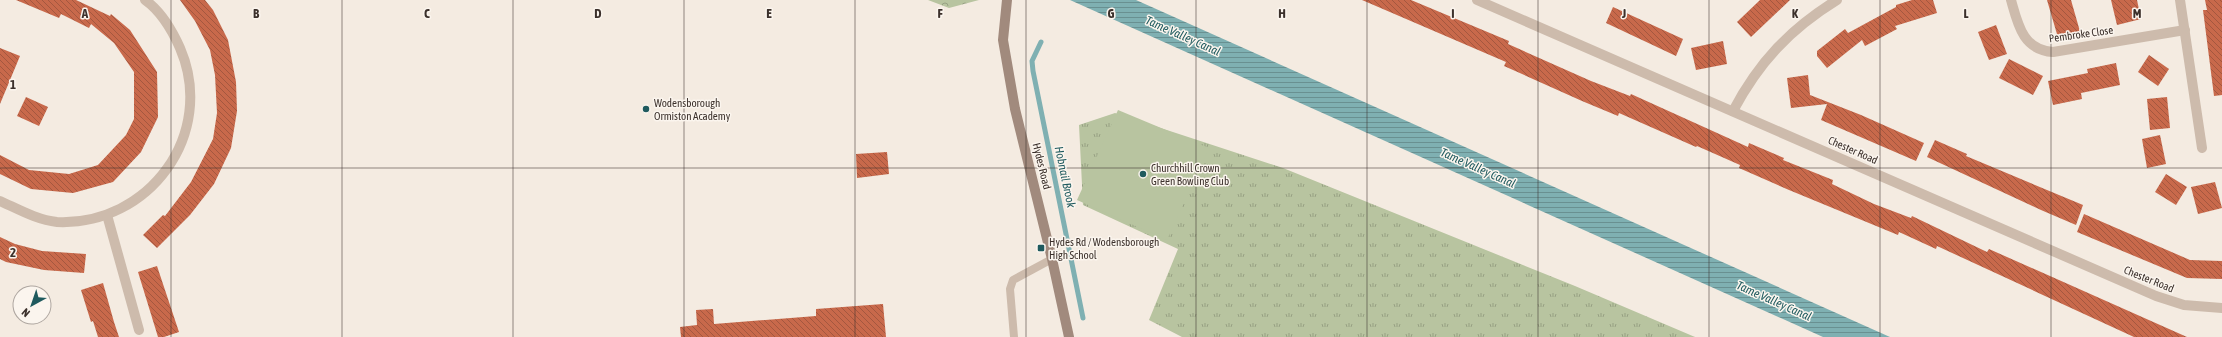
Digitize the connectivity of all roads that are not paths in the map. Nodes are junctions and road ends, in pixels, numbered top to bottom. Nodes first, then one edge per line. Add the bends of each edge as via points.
1 (145, 0) edge
2 (1007, 0) edge
3 (1477, 0) edge
4 (1837, 0) edge
5 (2011, 0) edge
6 (2180, 0) edge
7 (2185, 30) junction
8 (1733, 110) junction
9 (2202, 148) dead end
10 (0, 201) edge
11 (107, 215) junction
12 (1052, 259) junction
13 (2222, 308) edge
14 (139, 330) dead end
15 (1014, 337) edge
16 (1069, 337) edge

1 - 11 street via 161,15 177,42 190,83 191,107 180,147 168,169 137,200
2 - 12 street, Hydes Road via 1003,40 1015,109
3 - 8 street, Chester Road
4 - 8 street via 1806,21 1774,51 1749,81
5 - 7 street, Pembroke Close via 2023,36 2028,43 2044,51 2053,52
6 - 7 street
7 - 9 street
8 - 13 street, Chester Road via 2156,296 2184,305
10 - 11 street via 36,218 56,222
11 - 14 street
12 - 15 lane via 1013,280 1010,289
12 - 16 street, Hydes Road

